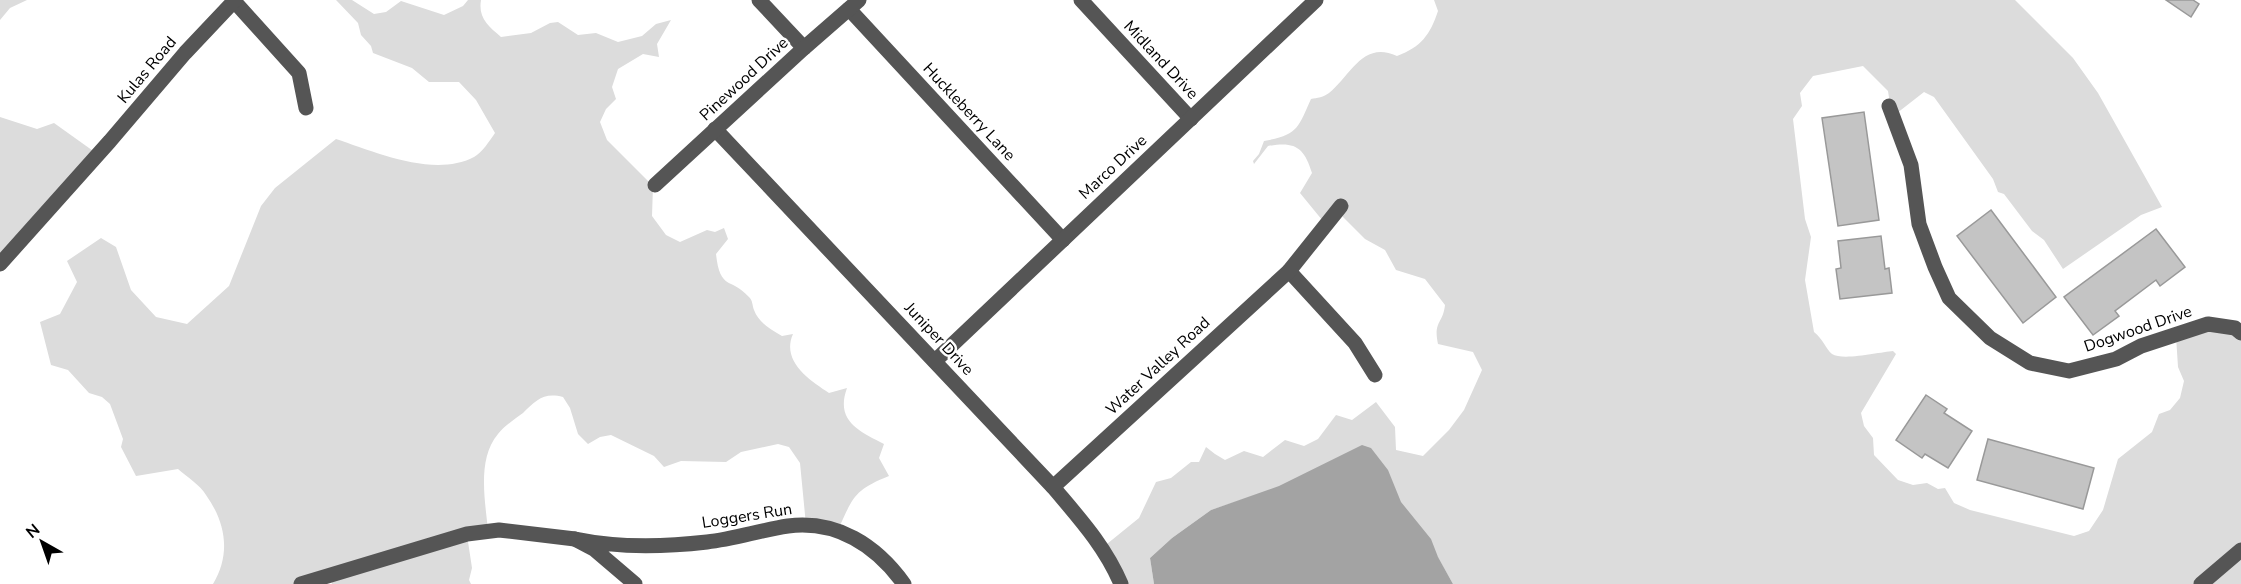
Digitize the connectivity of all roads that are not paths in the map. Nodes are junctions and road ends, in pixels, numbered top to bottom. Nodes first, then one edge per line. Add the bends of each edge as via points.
1 (759, 0) edge
2 (1081, 0) edge
3 (1316, 0) edge
4 (234, 1) edge
5 (854, 4) edge
6 (804, 48) junction
7 (1890, 105) dead end
8 (306, 108) dead end
9 (1191, 119) junction
10 (715, 129) junction
11 (654, 185) dead end
12 (1341, 206) dead end
13 (1063, 240) junction
14 (0, 264) edge
15 (1289, 271) junction
16 (2241, 333) edge
17 (935, 361) junction
18 (1375, 375) dead end
19 (1053, 487) junction
20 (575, 539) junction
21 (2241, 550) edge
22 (301, 584) edge
23 (635, 584) edge
24 (904, 584) edge
25 (1121, 584) edge
26 (2201, 584) edge

1 - 6 street
2 - 9 street, Midland Drive
3 - 9 street, Marco Drive
4 - 8 street via 299,73
4 - 14 street, Kulas Road
5 - 6 street, Pinewood Drive
5 - 13 street, Huckleberry Lane
6 - 10 street, Pinewood Drive
7 - 16 street, Dogwood Drive via 1911,165 1919,224 1949,298 1990,338 2030,363 2069,371 2116,359 2141,346 2208,324 2235,328
9 - 13 street, Marco Drive
10 - 11 street, Pinewood Drive
10 - 17 street, Juniper Drive
12 - 15 street
13 - 17 street, Marco Drive
15 - 18 street via 1355,343
15 - 19 street, Water Valley Road
17 - 19 street, Juniper Drive
19 - 25 street, Juniper Drive via 1098,541
20 - 22 street, Loggers Run via 499,531 467,534
20 - 23 street, Loggers Run via 594,549
20 - 24 street, Loggers Run via 632,546 670,545 709,542 788,526 833,528 881,558
21 - 26 street

